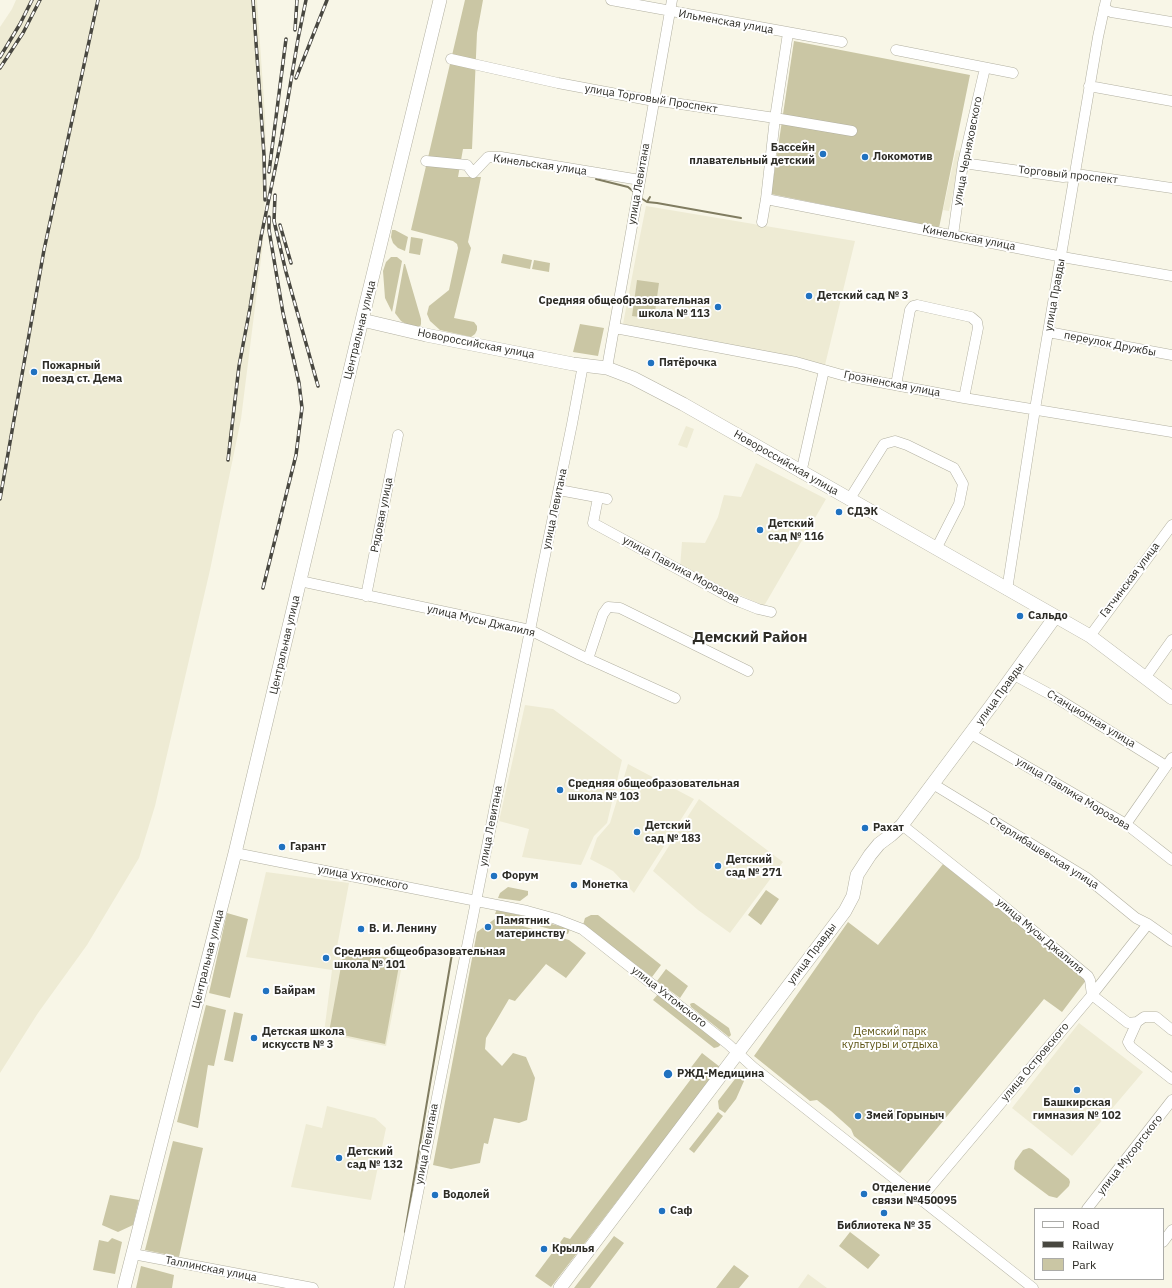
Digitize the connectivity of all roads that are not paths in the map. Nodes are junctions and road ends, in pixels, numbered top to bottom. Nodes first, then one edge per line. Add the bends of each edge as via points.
1 (440, 0) edge
2 (611, 0) edge
3 (672, 0) edge
4 (1105, 4) edge
5 (670, 11) junction
6 (1172, 22) edge
7 (788, 33) junction
8 (842, 42) dead end
9 (896, 50) dead end
10 (451, 59) dead end
11 (985, 68) junction
12 (1013, 73) dead end
13 (1089, 86) junction
14 (654, 101) junction
15 (1172, 101) edge
16 (775, 118) junction
17 (852, 131) dead end
18 (426, 161) dead end
19 (963, 163) junction
20 (1075, 176) junction
21 (640, 180) junction
22 (1172, 188) edge
23 (766, 199) junction
24 (762, 222) dead end
25 (953, 235) junction
26 (1061, 256) junction
27 (1172, 276) edge
28 (362, 320) junction
29 (614, 328) junction
30 (1048, 332) junction
31 (1172, 355) edge
32 (583, 365) junction
33 (607, 368) junction
34 (824, 370) junction
35 (896, 385) junction
36 (964, 398) junction
37 (1035, 409) junction
38 (1172, 432) edge
39 (398, 435) dead end
40 (801, 473) junction
41 (559, 490) junction
42 (849, 500) junction
43 (1172, 526) edge
44 (936, 549) junction
45 (300, 582) junction
46 (1007, 590) junction
47 (366, 596) junction
48 (771, 612) dead end
49 (1055, 617) junction
50 (530, 630) junction
51 (1090, 636) junction
52 (1172, 640) edge
53 (588, 659) junction
54 (748, 671) dead end
55 (1014, 675) junction
56 (1145, 678) junction
57 (675, 698) dead end
58 (1172, 698) edge
59 (971, 734) junction
60 (1169, 762) edge
61 (933, 784) junction
62 (1126, 824) junction
63 (902, 825) junction
64 (235, 853) junction
65 (1172, 860) edge
66 (476, 900) junction
67 (1148, 924) junction
68 (1172, 941) edge
69 (1092, 995) junction
70 (1137, 1022) junction
71 (1172, 1030) edge
72 (737, 1052) junction
73 (1172, 1079) edge
74 (1172, 1100) edge
75 (920, 1198) junction
76 (1088, 1208) edge
77 (1172, 1230) edge
78 (1164, 1241) edge
79 (133, 1254) junction
80 (124, 1288) edge
81 (313, 1288) edge
82 (399, 1288) edge
83 (560, 1288) edge
84 (1033, 1288) edge

1 - 28 main road, Центральная улица
2 - 5 street, Ильменская улица
3 - 5 street, улица Левитана
4 - 6 street via 1111,12
4 - 13 street, улица Правды
5 - 7 street, Ильменская улица
5 - 14 street, улица Левитана
7 - 8 street, Ильменская улица
7 - 16 street
9 - 11 street
10 - 14 street, улица Торговый Проспект
11 - 12 street
11 - 19 street, улица Черняховского
13 - 15 street
13 - 20 street, улица Правды
14 - 16 street, улица Торговый Проспект
14 - 21 street, улица Левитана
16 - 17 street, улица Торговый Проспект
16 - 23 street
18 - 21 street, Кинельская улица via 467,165 473,173 488,157 501,157
19 - 20 street, Торговый проспект via 1062,177
19 - 25 street, улица Черняховского
20 - 22 street, Торговый проспект
20 - 26 street, улица Правды
21 - 29 street, улица Левитана
23 - 24 street
23 - 25 street, Кинельская улица
25 - 26 street, Кинельская улица
26 - 27 street, Кинельская улица
26 - 30 street, улица Правды
28 - 32 main road, Новороссийская улица
28 - 45 main road, Центральная улица
29 - 33 street, улица Левитана
29 - 34 street, Грозненская улица via 796,362
30 - 31 street, переулок Дружбы
30 - 37 street, улица Правды
32 - 33 main road, Новороссийская улица
32 - 41 street, улица Левитана
33 - 40 main road, Новороссийская улица via 634,378 683,404
34 - 35 street, Грозненская улица
34 - 40 street
35 - 36 street, Грозненская улица
35 - 36 street via 910,310 917,304 972,317 977,322
36 - 37 street, Грозненская улица
37 - 38 street, Грозненская улица
37 - 46 street, улица Правды
39 - 47 street, Рядовая улица
40 - 42 main road, Новороссийская улица
41 - 48 street, улица Павлика Морозова via 602,498 593,523 733,599
41 - 50 street, улица Левитана
42 - 44 main road, Новороссийская улица
42 - 44 street via 884,444 895,441 907,445 954,468 963,484 959,504
43 - 51 street, Гатчинская улица
44 - 46 main road, Новороссийская улица
45 - 47 street, улица Мусы Джалиля
45 - 64 main road, Центральная улица
46 - 49 main road, Новороссийская улица
47 - 50 street, улица Мусы Джалиля
49 - 51 main road, Новороссийская улица
49 - 55 main road, улица Правды
50 - 53 street, улица Мусы Джалиля
50 - 66 street, улица Левитана
51 - 56 main road, Новороссийская улица
52 - 56 street
53 - 54 street via 603,614 608,607 620,608
53 - 57 street, улица Мусы Джалиля
55 - 59 main road, улица Правды
55 - 60 street, Станционная улица
56 - 58 main road, Новороссийская улица
59 - 61 main road, улица Правды
59 - 62 street, улица Павлика Морозова
60 - 62 street
61 - 63 main road, улица Правды
61 - 67 street, Стерлибашевская улица via 1086,878 1136,918
62 - 65 street, улица Павлика Морозова
63 - 69 street, улица Мусы Джалиля via 1088,976
63 - 72 main road, улица Правды via 879,844 867,860 857,875 853,896 845,911
64 - 66 street, улица Ухтомского
64 - 79 main road, Центральная улица
66 - 72 street, улица Ухтомского via 556,919 582,929
66 - 82 street, улица Левитана
67 - 68 street, Стерлибашевская улица
67 - 69 street, улица Островского
69 - 70 street via 1128,1023
69 - 75 street, улица Островского
70 - 71 street via 1144,1017 1156,1017
70 - 73 street via 1128,1042 1131,1047
72 - 75 street, улица Ухтомского
72 - 83 main road, улица Правды
74 - 76 street, улица Мусоргского
75 - 84 street, улица Ухтомского
77 - 78 street
79 - 80 main road, Центральная улица
79 - 81 street, Таллинская улица

